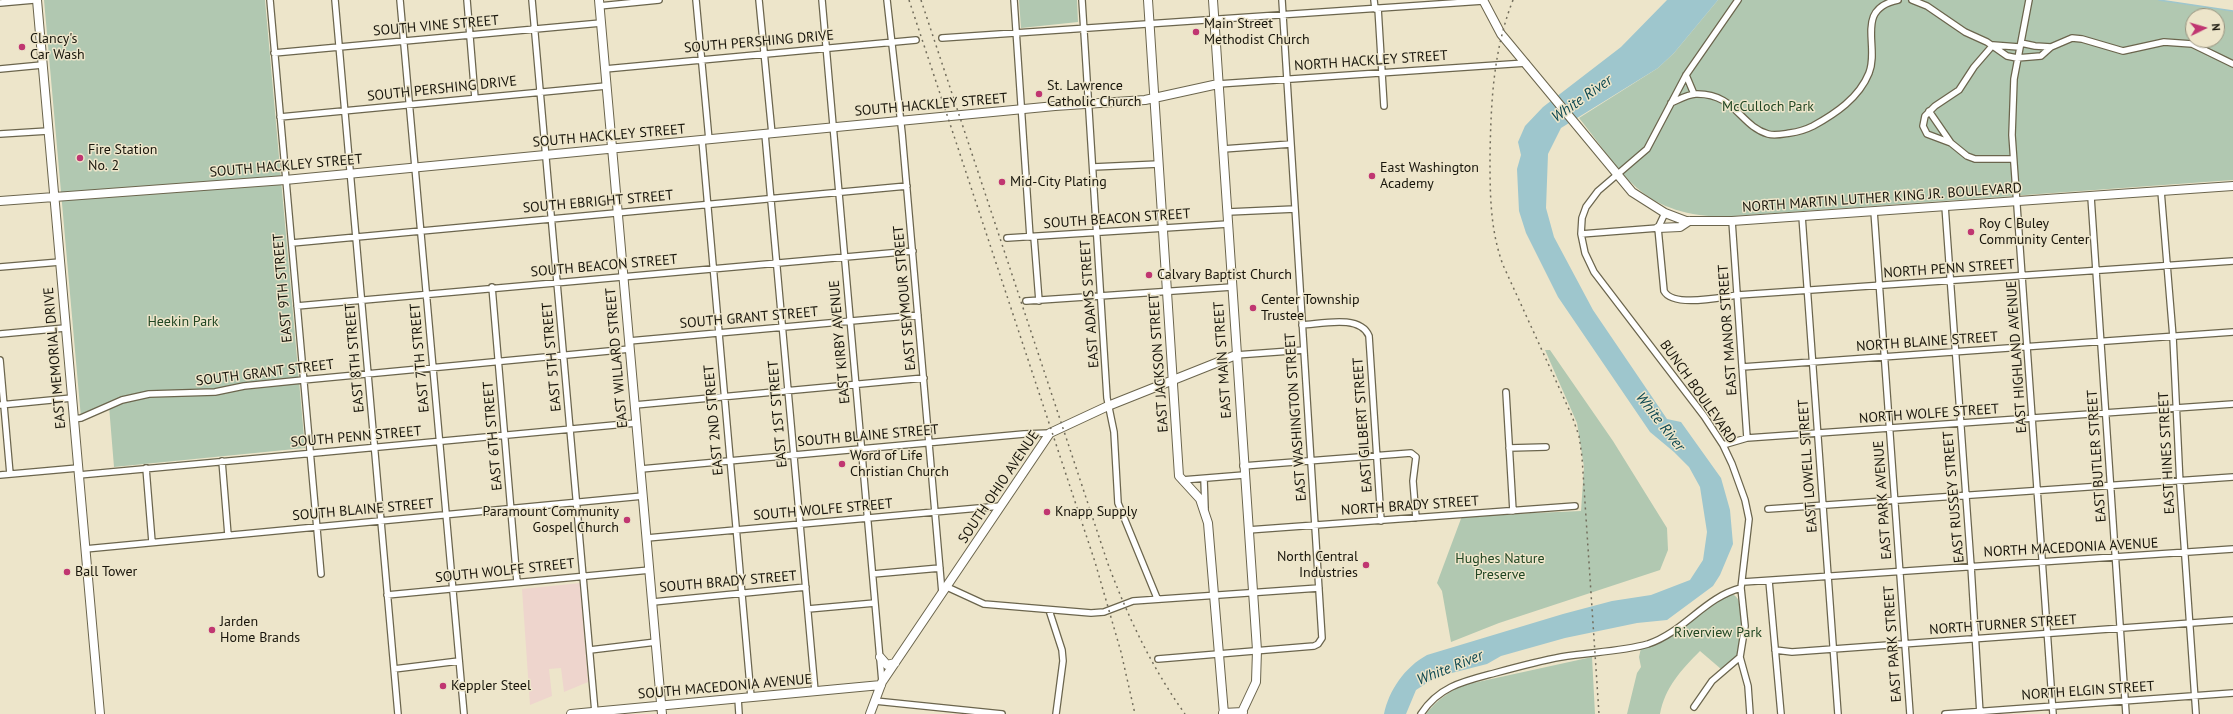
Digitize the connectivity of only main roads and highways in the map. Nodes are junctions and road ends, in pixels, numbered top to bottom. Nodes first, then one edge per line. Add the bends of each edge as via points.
1 (35, 0) edge
2 (1148, 0) edge
3 (1213, 0) edge
4 (1483, 1) edge
5 (599, 3) edge
6 (1218, 84) junction
7 (1154, 98) junction
8 (612, 149) junction
9 (2233, 186) edge
10 (54, 197) junction
11 (0, 201) edge
12 (1689, 221) junction
13 (1658, 228) road end
14 (1236, 355) junction
15 (1173, 380) junction
16 (880, 657) road end
17 (895, 663) junction
18 (882, 683) junction
19 (662, 710) edge
20 (590, 713) edge
21 (1242, 713) edge
22 (100, 714) edge
23 (571, 714) edge
24 (870, 714) edge
25 (1224, 714) edge

1 - 10 main road, EAST MEMORIAL DRIVE
2 - 7 main road, EAST JACKSON STREET
3 - 6 main road, EAST MAIN STREET
4 - 12 main road, NORTH MARTIN LUTHER KING JR. BOULEVARD via 1502,34 1616,174 1639,198 1664,213
5 - 8 main road, EAST WILLARD STREET
6 - 7 main road, SOUTH HACKLEY STREET
6 - 14 main road, EAST MAIN STREET
7 - 8 main road, SOUTH HACKLEY STREET
7 - 15 main road, EAST JACKSON STREET
8 - 10 main road, SOUTH HACKLEY STREET via 286,180
8 - 19 main road, EAST WILLARD STREET
9 - 12 main road, NORTH MARTIN LUTHER KING JR. BOULEVARD via 1802,216
10 - 11 main road, SOUTH HACKLEY STREET
10 - 22 main road, EAST MEMORIAL DRIVE
12 - 13 main road via 1680,227
14 - 15 main road, SOUTH OHIO AVENUE
14 - 21 main road, EAST MAIN STREET via 1257,650 1256,682
15 - 17 main road, SOUTH OHIO AVENUE via 1108,406 1050,434
15 - 25 main road, EAST JACKSON STREET via 1179,476 1200,499 1205,514
16 - 17 main road via 887,665
17 - 18 main road, SOUTH OHIO AVENUE
18 - 19 main road, SOUTH MACEDONIA AVENUE via 738,698
18 - 24 main road, SOUTH OHIO AVENUE
19 - 20 main road, SOUTH MACEDONIA AVENUE
20 - 23 main road, SOUTH MACEDONIA AVENUE
21 - 25 main road

